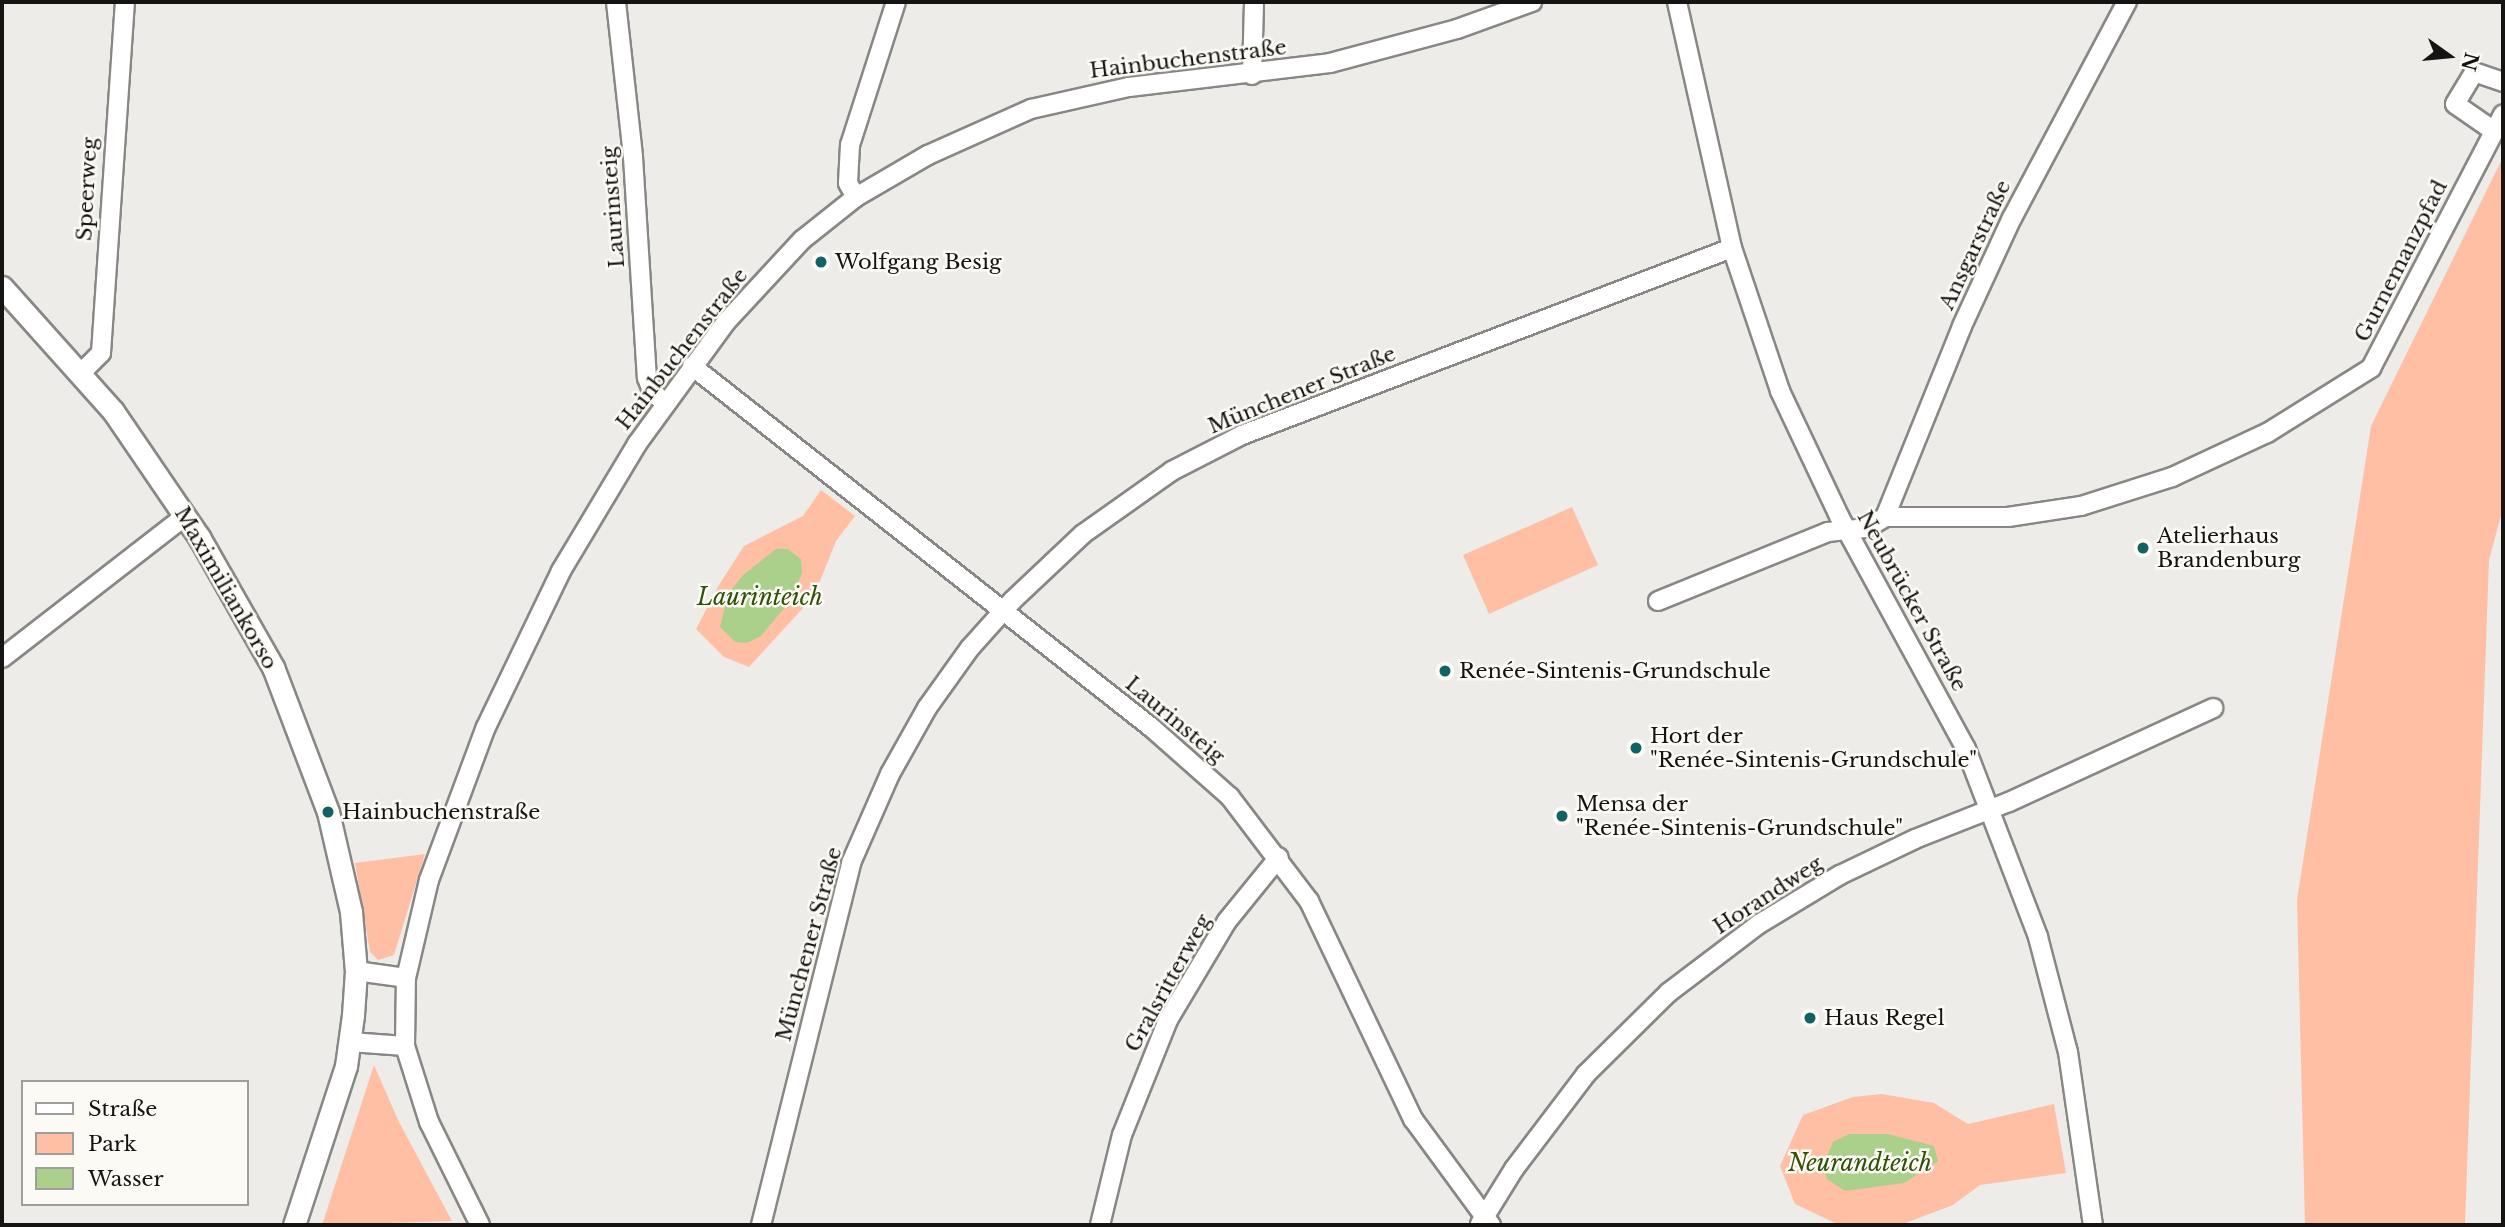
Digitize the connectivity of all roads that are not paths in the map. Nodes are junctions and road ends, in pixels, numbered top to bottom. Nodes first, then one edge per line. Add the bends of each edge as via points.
1 (125, 2) edge
2 (616, 2) edge
3 (896, 2) edge
4 (1254, 2) edge
5 (1532, 2) edge
6 (1677, 2) edge
7 (2127, 2) edge
8 (1252, 75) junction
9 (2503, 82) edge
10 (2503, 114) edge
11 (2494, 131) junction
12 (856, 197) junction
13 (1732, 248) junction
14 (2, 287) edge
15 (692, 366) junction
16 (82, 372) junction
17 (666, 402) junction
18 (185, 516) junction
19 (1885, 517) junction
20 (1847, 531) junction
21 (1658, 601) dead end
22 (1004, 610) junction
23 (2, 658) edge
24 (2213, 708) dead end
25 (1992, 808) junction
26 (1279, 857) junction
27 (356, 971) junction
28 (406, 978) junction
29 (350, 1042) junction
30 (405, 1046) junction
31 (1485, 1222) edge
32 (294, 1225) edge
33 (480, 1225) edge
34 (761, 1225) edge
35 (1100, 1225) edge
36 (2094, 1225) edge

1 - 16 street, Speerweg via 101,353
2 - 17 street, Laurinsteig via 633,157 647,378 653,393
3 - 12 street via 850,145 848,183
4 - 8 street
5 - 8 street, Hainbuchenstraße via 1390,48
6 - 13 street, Neubrücker Straße
7 - 19 street, Ansgarstraße via 2012,218 1962,326
8 - 12 street, Hainbuchenstraße via 1129,86 1031,109 928,155
9 - 11 street via 2474,72 2455,104
10 - 11 street, Gurnemanzpfad
11 - 19 street, Gurnemanzpfad via 2371,368 2267,433 2138,490 2081,506 2008,517
12 - 15 street, Hainbuchenstraße via 802,240
13 - 20 street, Neubrücker Straße via 1780,391
13 - 22 street, Münchener Straße via 1242,435 1171,471 1083,534
14 - 16 street, Maximiliankorso
15 - 17 street, Hainbuchenstraße
15 - 22 street, Laurinsteig
16 - 18 street, Maximiliankorso
17 - 28 street, Hainbuchenstraße via 611,484 522,647 442,839
18 - 23 street
18 - 27 street, Maximiliankorso via 273,667 306,750 351,912
19 - 20 street, Gurnemanzpfad via 1867,528
20 - 21 street, Gurnemanzpfad via 1828,532
20 - 25 street, Neubrücker Straße via 1938,692
22 - 26 street, Laurinsteig via 1189,759 1230,797
22 - 34 street, Münchener Straße via 927,708 890,774 851,863
24 - 25 street, Horandweg
25 - 31 street, Horandweg via 1840,875 1759,924 1668,993 1564,1100
25 - 36 street, Neubrücker Straße via 2038,937 2068,1052
26 - 31 street, Laurinsteig via 1334,946 1385,1067 1413,1119
26 - 35 street, Gralsritterweg via 1207,951 1168,1020 1122,1135
27 - 28 street
27 - 29 street, Maximiliankorso
28 - 30 street, Hainbuchenstraße
29 - 30 street
29 - 32 street, Maximiliankorso
30 - 33 street, Hainbuchenstraße via 429,1122

